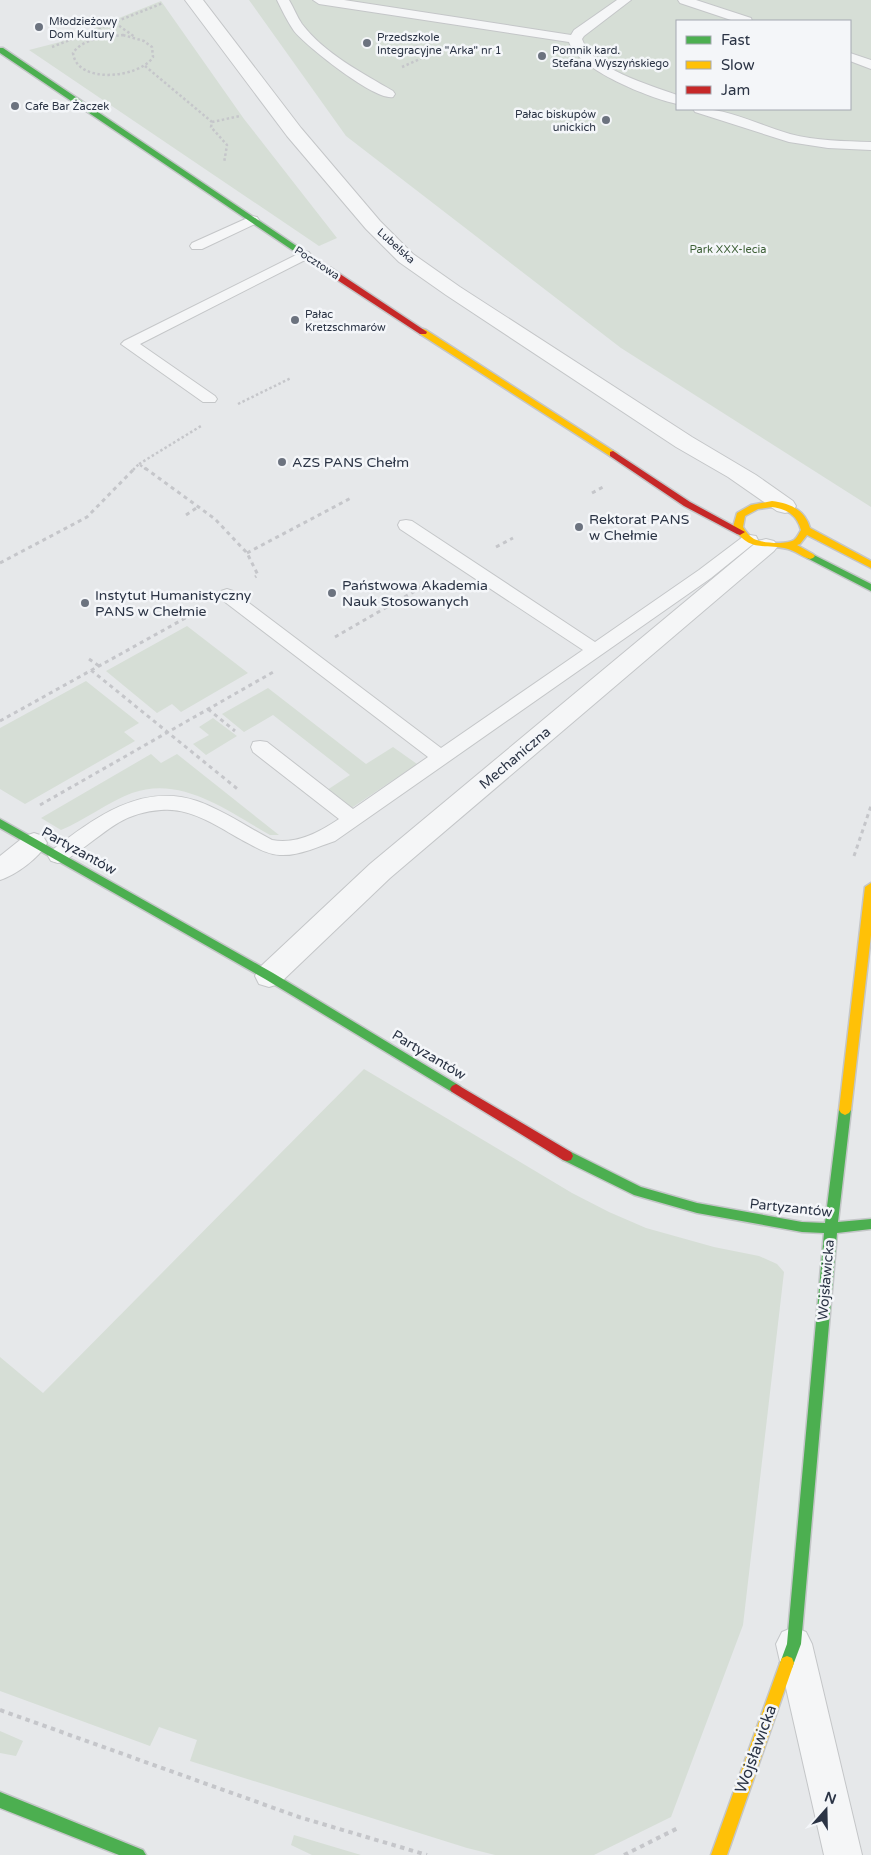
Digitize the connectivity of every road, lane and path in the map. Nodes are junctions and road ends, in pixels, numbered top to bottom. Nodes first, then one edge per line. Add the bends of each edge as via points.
1 (194, 0) edge
2 (283, 0) edge
3 (319, 0) edge
4 (624, 0) edge
5 (684, 0) edge
6 (169, 1) edge
7 (743, 20) edge
8 (115, 23) junction
9 (135, 37) junction
10 (410, 39) dead end
11 (575, 39) junction
12 (49, 48) dead end
13 (0, 50) edge
14 (851, 58) edge
15 (871, 65) edge
16 (145, 66) junction
17 (396, 69) dead end
18 (388, 94) dead end
19 (676, 100) edge
20 (703, 110) edge
21 (246, 114) dead end
22 (212, 122) junction
23 (871, 146) edge
24 (223, 168) dead end
25 (252, 220) junction
26 (197, 246) dead end
27 (304, 255) junction
28 (209, 399) dead end
29 (684, 442) junction
30 (638, 470) junction
31 (351, 498) dead end
32 (702, 499) dead end
33 (785, 506) junction
34 (198, 507) junction
35 (743, 509) junction
36 (186, 516) dead end
37 (406, 525) dead end
38 (806, 530) junction
39 (761, 541) junction
40 (247, 553) junction
41 (0, 562) edge
42 (871, 565) edge
43 (871, 588) edge
44 (227, 595) junction
45 (362, 621) dead end
46 (595, 650) junction
47 (304, 654) junction
48 (89, 659) dead end
49 (99, 666) junction
50 (91, 670) junction
51 (208, 709) junction
52 (0, 721) edge
53 (167, 732) junction
54 (240, 735) dead end
55 (260, 747) dead end
56 (441, 758) junction
57 (244, 794) dead end
58 (39, 806) dead end
59 (871, 806) edge
60 (352, 820) junction
61 (0, 823) edge
62 (34, 843) junction
63 (58, 856) junction
64 (851, 865) dead end
65 (0, 870) edge
66 (871, 886) edge
67 (269, 976) junction
68 (871, 1224) edge
69 (830, 1228) junction
70 (794, 1644) junction
71 (0, 1710) edge
72 (0, 1800) edge
73 (680, 1828) dead end
74 (138, 1855) edge
75 (427, 1855) edge
76 (624, 1855) edge
77 (719, 1855) edge
78 (843, 1855) edge

1 - 29 street, Lubelska via 294,132 373,225 406,258
2 - 18 lane via 299,27 317,45
3 - 11 lane
4 - 11 lane
5 - 7 lane
6 - 8 path
8 - 9 path
8 - 12 path
9 - 16 path via 152,47 152,60
9 - 16 path via 97,38 78,47 74,59 85,70 108,74 134,71
10 - 17 path via 427,56
11 - 19 lane via 579,50 592,63
13 - 25 street, Pocztowa
14 - 15 lane
16 - 22 path
20 - 23 lane via 789,138
21 - 22 path
22 - 24 path via 211,127 227,145
25 - 26 lane
25 - 27 street, Pocztowa
27 - 28 lane via 128,344
27 - 30 street, Pocztowa
29 - 33 street via 722,462
29 - 35 street via 728,477
30 - 32 street
30 - 39 street via 671,496
31 - 40 path
33 - 35 street via 774,504
33 - 38 street via 802,516
34 - 36 path
34 - 40 path via 215,519
34 - 41 path via 139,464 88,517
35 - 39 street via 737,525
37 - 46 lane
38 - 39 street via 797,542
38 - 42 street
39 - 43 street
39 - 46 lane via 705,574
39 - 67 street, Mechaniczna via 380,872
40 - 44 path via 258,576
44 - 47 lane
44 - 49 path
45 - 47 path
46 - 56 lane
47 - 51 path
47 - 56 lane
48 - 49 path
49 - 50 path
50 - 52 path
50 - 53 path
51 - 53 path
51 - 54 path
53 - 57 path
53 - 58 path
55 - 60 lane
56 - 60 lane
59 - 64 path
60 - 63 lane via 328,836 296,848 272,847 210,812 179,802 150,804 107,820
61 - 62 street, Partyzantów
62 - 63 street, Partyzantów
62 - 65 street
63 - 67 street, Partyzantów
66 - 69 street, Wojsławicka
67 - 69 street, Partyzantów via 569,1157 638,1191 747,1218
68 - 69 street, Partyzantów
69 - 70 street, Wojsławicka
70 - 77 street, Wojsławicka
70 - 78 street, Wojsławicka
71 - 75 path via 299,1817
72 - 74 street
73 - 76 path

